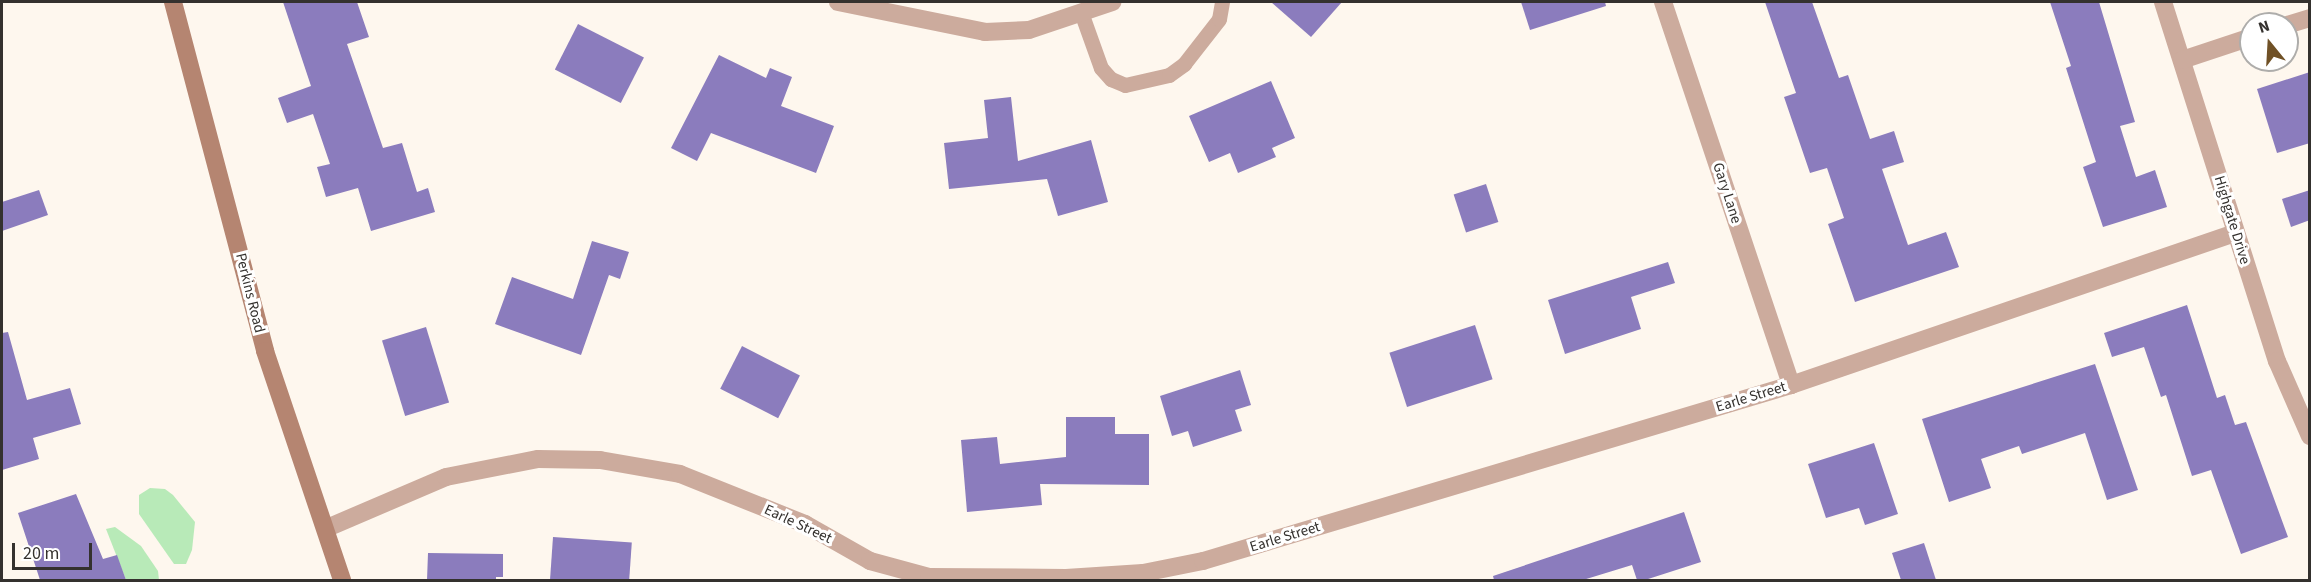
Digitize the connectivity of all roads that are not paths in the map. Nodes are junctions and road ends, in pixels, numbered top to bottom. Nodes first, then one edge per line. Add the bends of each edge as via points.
1 (173, 2) edge
2 (838, 2) edge
3 (1112, 2) edge
4 (1222, 2) edge
5 (1663, 2) edge
6 (2163, 2) edge
7 (1082, 15) junction
8 (2239, 41) edge
9 (2182, 60) junction
10 (2236, 233) junction
11 (1791, 385) junction
12 (2310, 436) edge
13 (327, 528) junction
14 (342, 580) edge

1 - 13 main road, Perkins Road via 265,351
2 - 7 street via 985,32 1029,30
3 - 7 street
4 - 7 lane via 1219,19 1184,64 1169,75 1125,85 1111,79 1101,68
5 - 11 street, Gary Lane
6 - 9 street, Highgate Drive
8 - 9 street
9 - 10 street, Highgate Drive
10 - 11 street, Earle Street
10 - 12 street, Highgate Drive via 2277,361
11 - 13 street, Earle Street via 1203,561 1143,573 1066,578 929,577 870,561 805,524 680,474 600,460 538,459 446,477
13 - 14 main road, Perkins Road

